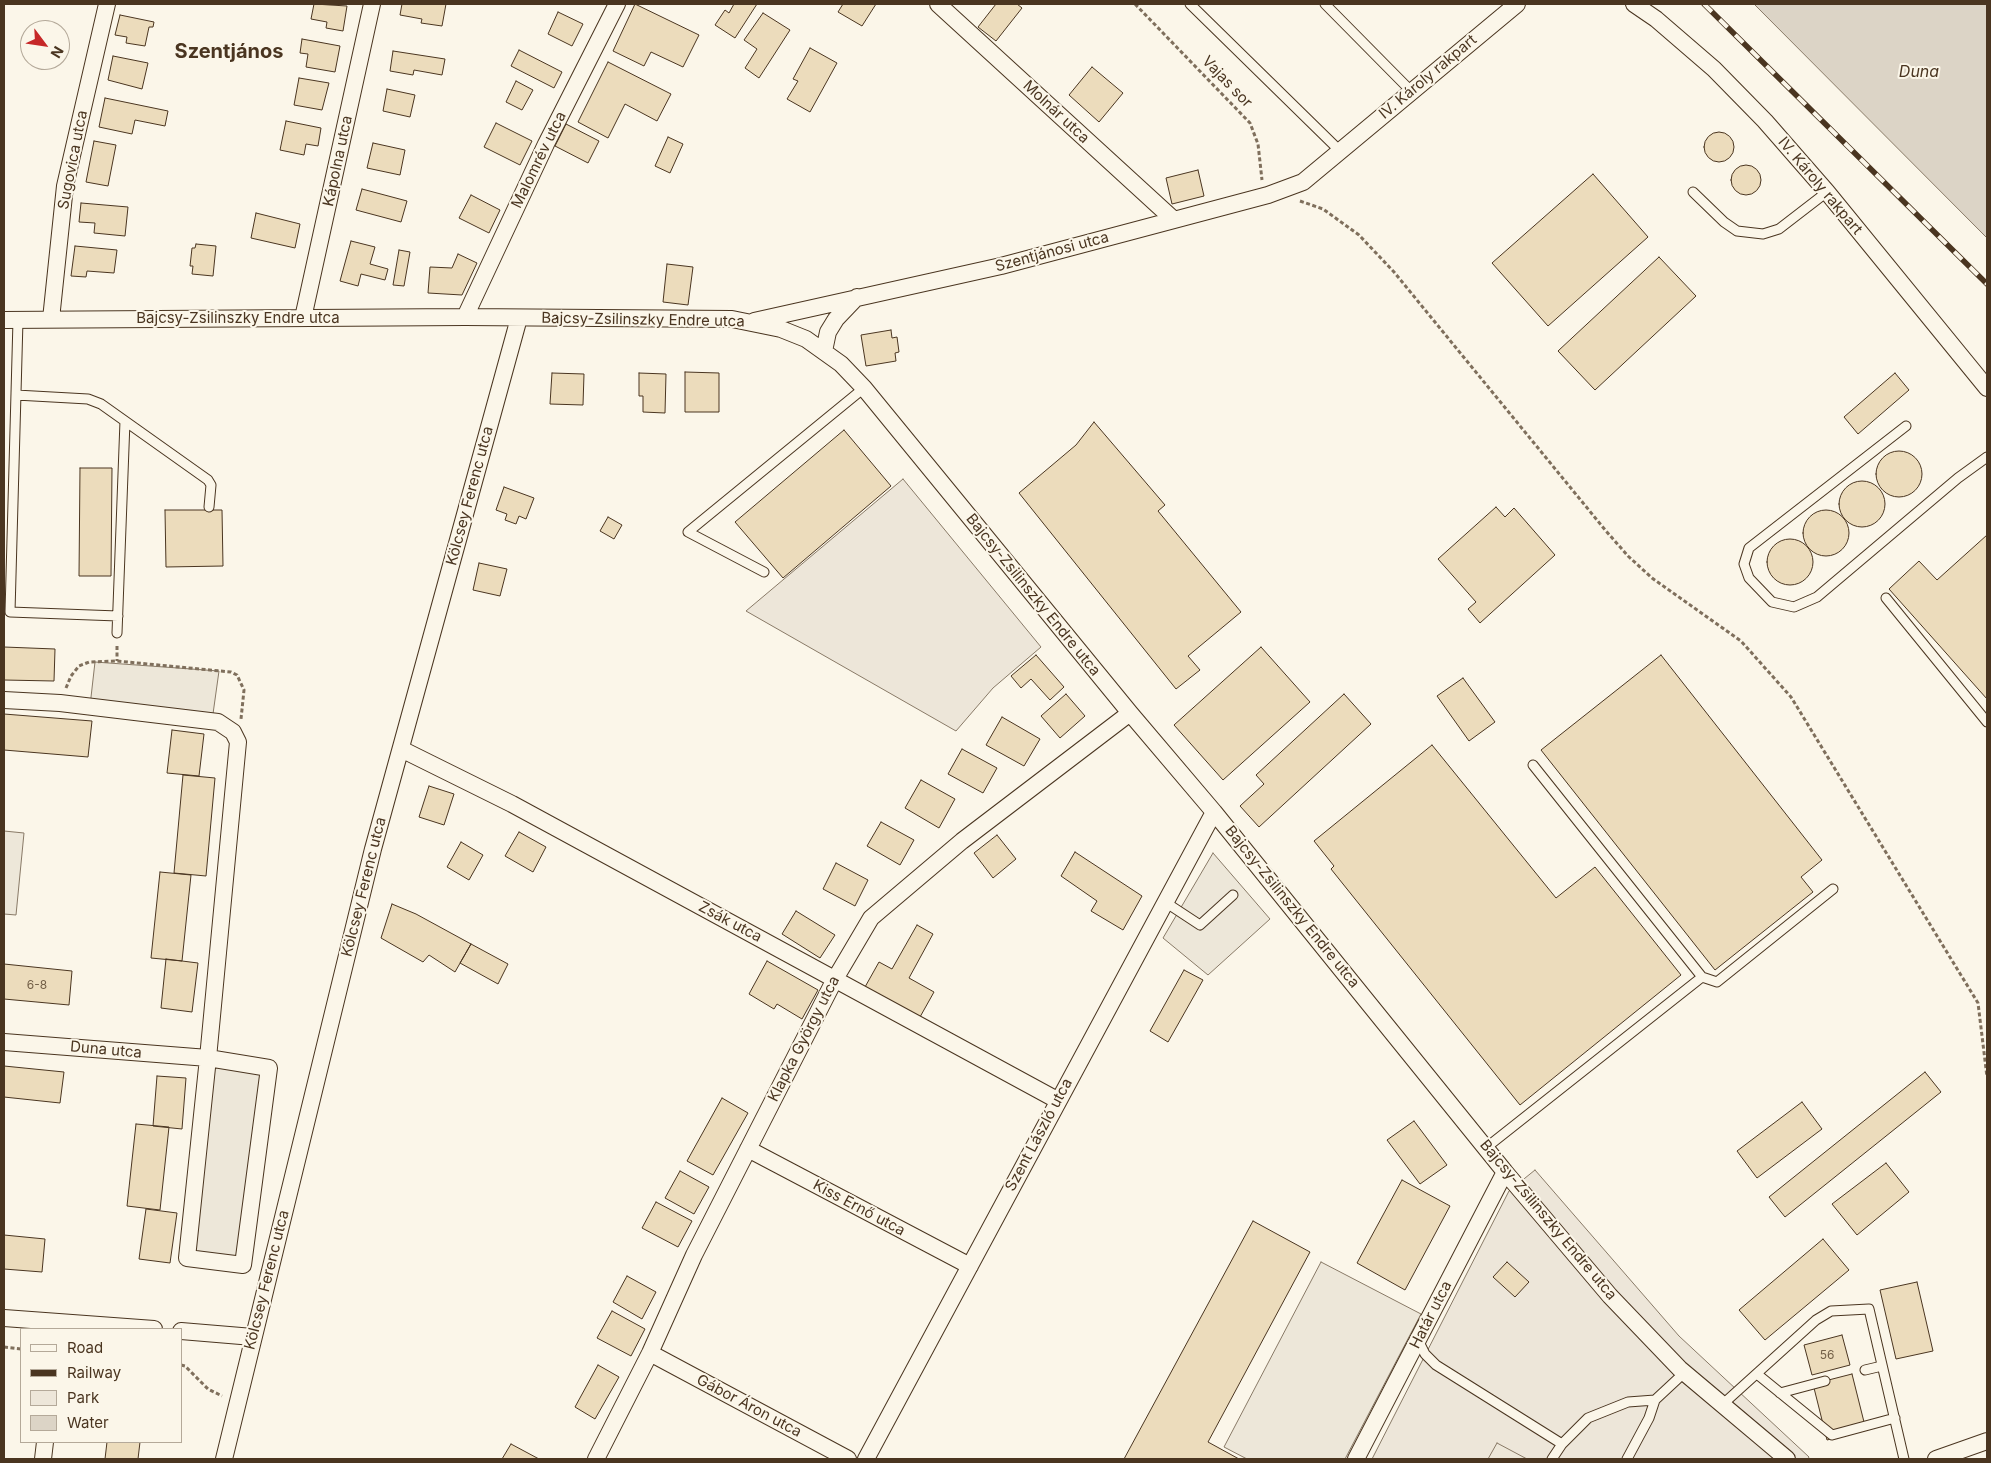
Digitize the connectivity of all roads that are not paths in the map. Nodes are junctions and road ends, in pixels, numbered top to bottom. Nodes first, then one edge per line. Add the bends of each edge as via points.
1 (107, 4) edge
2 (372, 4) edge
3 (617, 4) edge
4 (938, 4) edge
5 (1190, 4) edge
6 (1325, 4) edge
7 (1517, 4) edge
8 (1634, 4) edge
9 (1412, 91) junction
10 (1339, 150) junction
11 (1693, 192) dead end
12 (1827, 192) junction
13 (1174, 220) junction
14 (857, 297) junction
15 (465, 317) junction
16 (303, 318) junction
17 (519, 318) junction
18 (51, 319) junction
19 (11, 320) edge
20 (752, 322) junction
21 (824, 351) junction
22 (864, 388) junction
23 (1987, 388) edge
24 (16, 395) junction
25 (125, 421) junction
26 (1906, 426) dead end
27 (1987, 457) edge
28 (209, 507) dead end
29 (764, 572) dead end
30 (1886, 598) dead end
31 (118, 616) junction
32 (117, 632) dead end
33 (4, 700) edge
34 (1130, 713) junction
35 (1987, 722) edge
36 (401, 749) junction
37 (1533, 764) dead end
38 (1214, 812) junction
39 (1833, 889) dead end
40 (1233, 895) dead end
41 (1165, 902) junction
42 (1702, 977) junction
43 (835, 979) junction
44 (4, 1042) edge
45 (208, 1058) junction
46 (1057, 1100) junction
47 (1487, 1147) junction
48 (748, 1150) junction
49 (1505, 1172) junction
50 (970, 1266) junction
51 (4, 1318) edge
52 (53, 1325) edge
53 (129, 1328) edge
54 (182, 1331) edge
55 (253, 1337) junction
56 (1418, 1340) junction
57 (650, 1352) junction
58 (1882, 1366) junction
59 (1865, 1370) dead end
60 (1684, 1373) junction
61 (1756, 1374) junction
62 (1825, 1381) dead end
63 (1780, 1393) junction
64 (1655, 1400) junction
65 (1723, 1404) junction
66 (1895, 1418) junction
67 (1987, 1441) edge
68 (45, 1443) edge
69 (1562, 1444) junction
70 (43, 1459) edge
71 (224, 1459) edge
72 (596, 1459) edge
73 (848, 1459) edge
74 (866, 1459) edge
75 (1356, 1459) edge
76 (1552, 1459) edge
77 (1627, 1459) edge
78 (1787, 1459) edge
79 (1904, 1459) edge
80 (1936, 1459) edge

1 - 18 street, Sugovica utca via 65,186
2 - 16 street, Kápolna utca
3 - 15 street, Malomrév utca via 546,144
4 - 13 street, Molnár utca
5 - 10 lane
6 - 9 lane
7 - 9 street, IV. Károly rakpart
8 - 12 street, IV. Károly rakpart via 1714,69
9 - 10 street, IV. Károly rakpart
10 - 13 street, Szentjánosi utca via 1303,182 1266,196
11 - 12 lane via 1737,231 1763,234 1779,229
12 - 23 street, IV. Károly rakpart
13 - 14 street, Szentjánosi utca via 1000,266
14 - 20 street, Szentjánosi utca
14 - 21 street via 836,318 828,332
15 - 16 street, Bajcsy-Zsilinszky Endre utca
15 - 17 street, Bajcsy-Zsilinszky Endre utca
16 - 18 street, Bajcsy-Zsilinszky Endre utca
17 - 20 street, Bajcsy-Zsilinszky Endre utca via 732,319
17 - 36 street, Kölcsey Ferenc utca
18 - 19 street, Bajcsy-Zsilinszky Endre utca
19 - 24 lane
20 - 21 street, Bajcsy-Zsilinszky Endre utca via 806,339
21 - 22 street, Bajcsy-Zsilinszky Endre utca
22 - 29 lane via 688,532
22 - 34 street, Bajcsy-Zsilinszky Endre utca
24 - 25 lane via 88,399
24 - 31 lane via 10,612
25 - 28 lane via 208,480 211,485
25 - 31 lane
26 - 27 lane via 1749,548 1744,564 1749,578 1772,602 1794,607 1817,598
30 - 35 lane
31 - 32 lane
33 - 45 street, Kölcsey Ferenc utca via 60,703 218,722 233,732 238,742
34 - 38 street, Bajcsy-Zsilinszky Endre utca
34 - 43 street, Klapka György utca via 962,841 871,918
36 - 43 street, Zsák utca via 512,804
36 - 55 street, Kölcsey Ferenc utca
37 - 42 lane
38 - 41 street, Szent László utca
38 - 47 street, Bajcsy-Zsilinszky Endre utca
39 - 42 lane via 1717,982
40 - 41 lane via 1200,925
41 - 46 street, Szent László utca
42 - 47 lane
43 - 46 street, Zsák utca
43 - 48 street, Klapka György utca
44 - 45 street, Duna utca
45 - 45 street, Kölcsey Ferenc utca via 187,1258 243,1265 269,1068
46 - 50 street, Szent László utca
47 - 49 street, Bajcsy-Zsilinszky Endre utca
48 - 50 street, Kiss Ernő utca
48 - 57 street, Klapka György utca via 694,1255
49 - 56 street, Határ utca
49 - 60 street, Bajcsy-Zsilinszky Endre utca via 1610,1296
50 - 74 street, Szent László utca
51 - 52 street
52 - 53 street
54 - 55 street
55 - 71 street, Kölcsey Ferenc utca
56 - 69 lane via 1425,1354 1442,1369
56 - 75 street, Határ utca
57 - 72 street, Klapka György utca
57 - 73 street, Gábor Áron utca
58 - 59 lane
58 - 61 lane via 1869,1309 1832,1311 1816,1320
58 - 66 lane
60 - 64 lane
60 - 65 street, Bajcsy-Zsilinszky Endre utca
61 - 63 lane
61 - 65 lane
62 - 63 lane
63 - 66 lane via 1832,1435
64 - 69 lane via 1628,1402 1588,1418
64 - 77 lane
65 - 78 street, Bajcsy-Zsilinszky Endre utca
66 - 79 lane
67 - 80 street
68 - 70 street
69 - 76 lane

